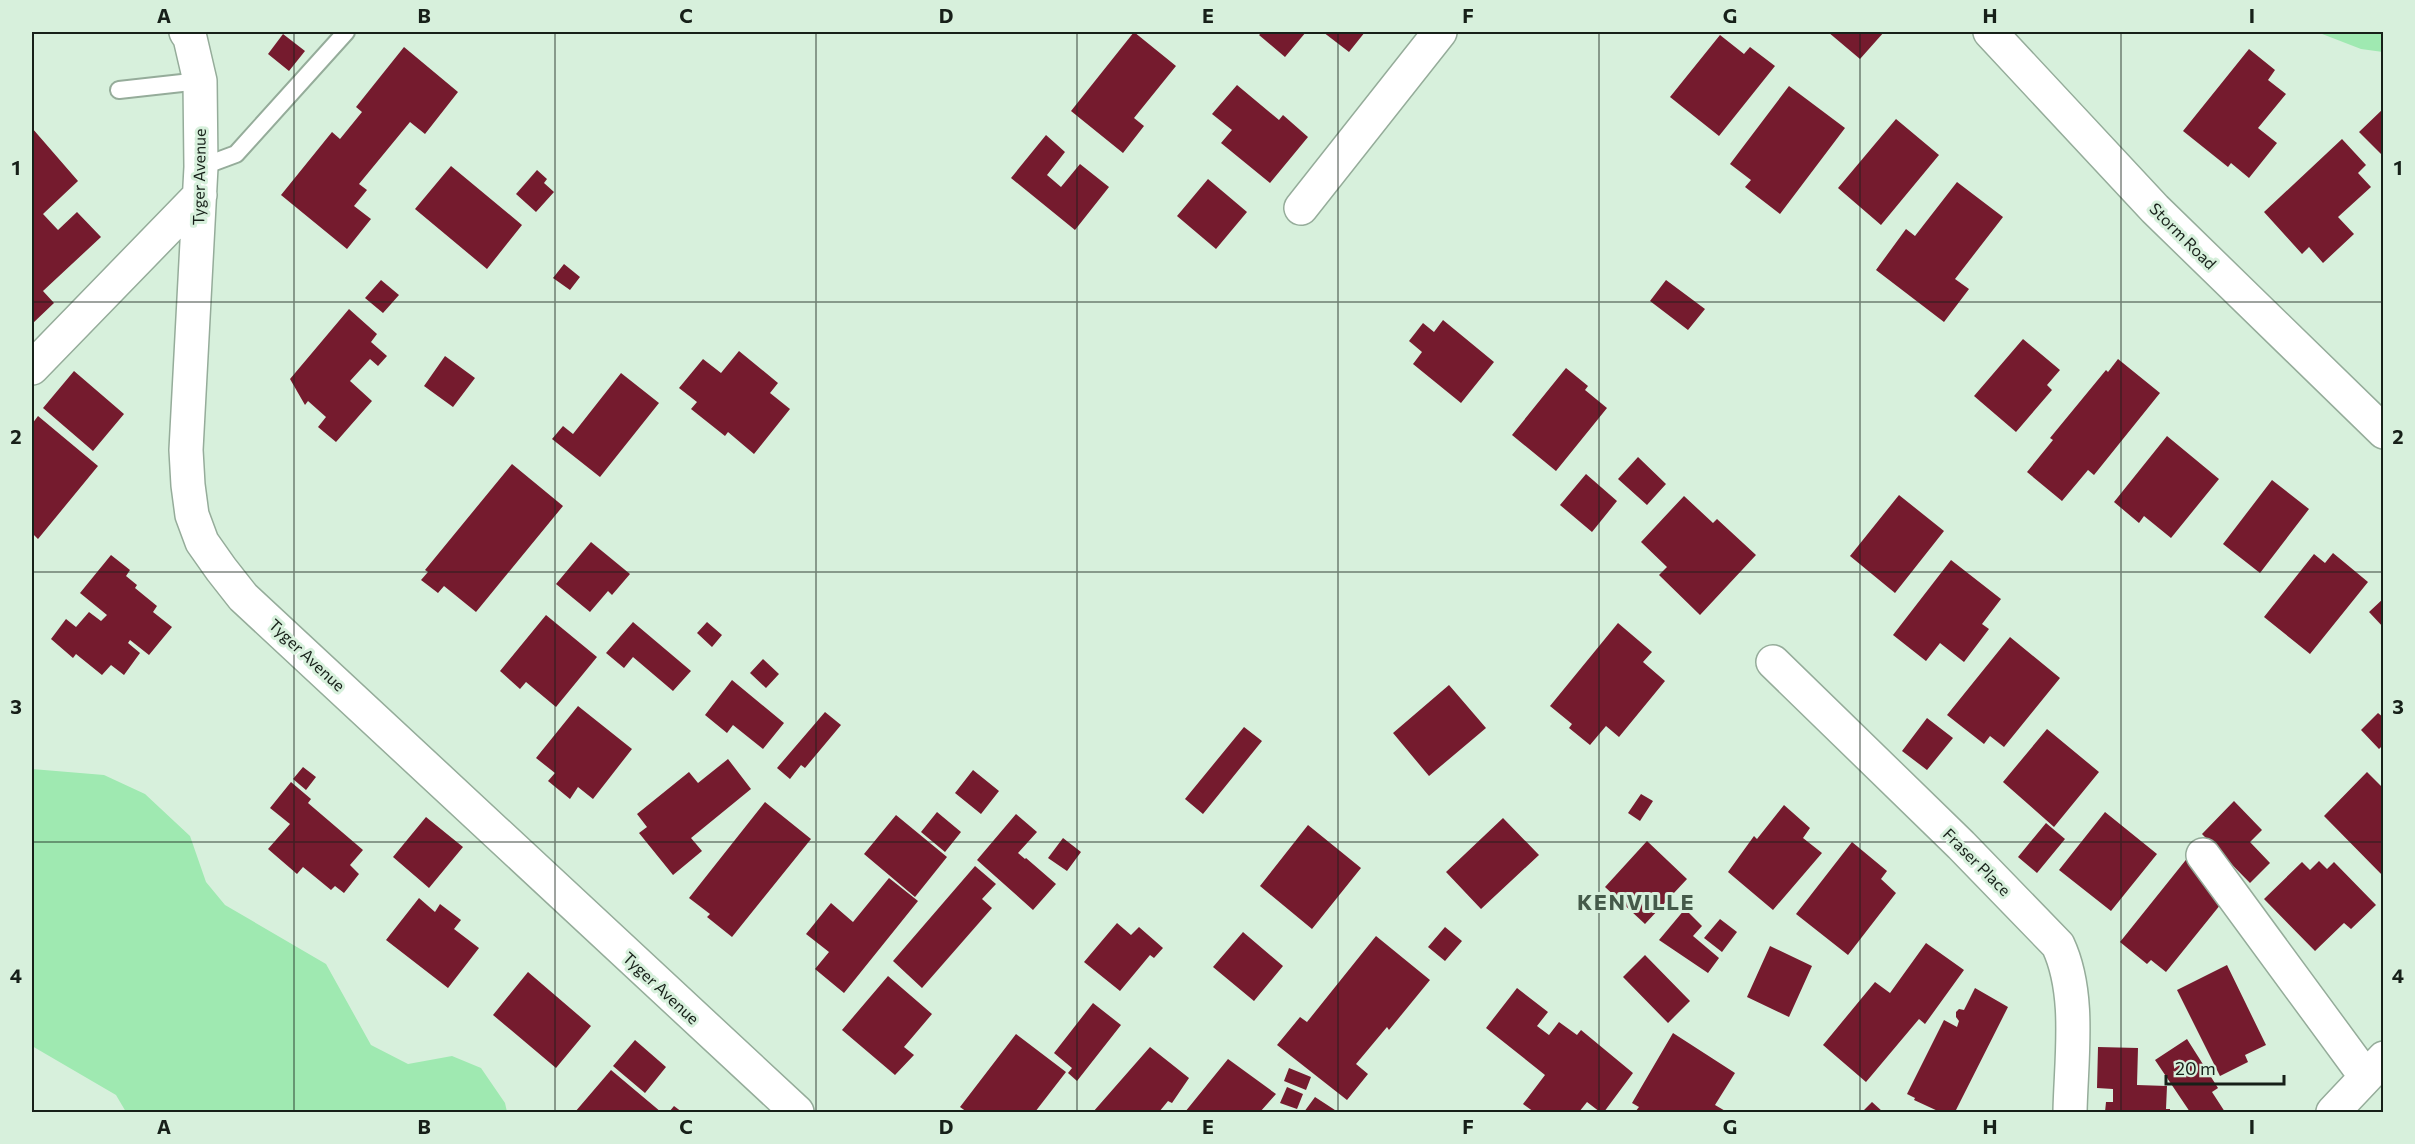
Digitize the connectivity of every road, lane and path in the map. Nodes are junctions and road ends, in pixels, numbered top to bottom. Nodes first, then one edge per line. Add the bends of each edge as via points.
1 (186, 32) edge
2 (346, 32) edge
3 (1440, 32) edge
4 (1990, 32) edge
5 (200, 81) junction
6 (119, 90) dead end
7 (201, 181) junction
8 (1301, 208) dead end
9 (32, 368) edge
10 (2384, 432) edge
11 (1773, 662) dead end
12 (2203, 855) dead end
13 (2375, 1067) edge
14 (797, 1113) edge
15 (2070, 1113) edge
16 (2333, 1113) edge

1 - 5 street, Tyger Avenue
2 - 7 lane via 236,154
3 - 8 street
4 - 10 street, Storm Road via 2156,209
5 - 6 lane
5 - 7 street, Tyger Avenue
7 - 9 street
7 - 14 street, Tyger Avenue via 186,450 192,514 202,542 243,597
11 - 15 street, Fraser Place via 2058,945 2067,963 2072,996
12 - 13 street
13 - 16 street

